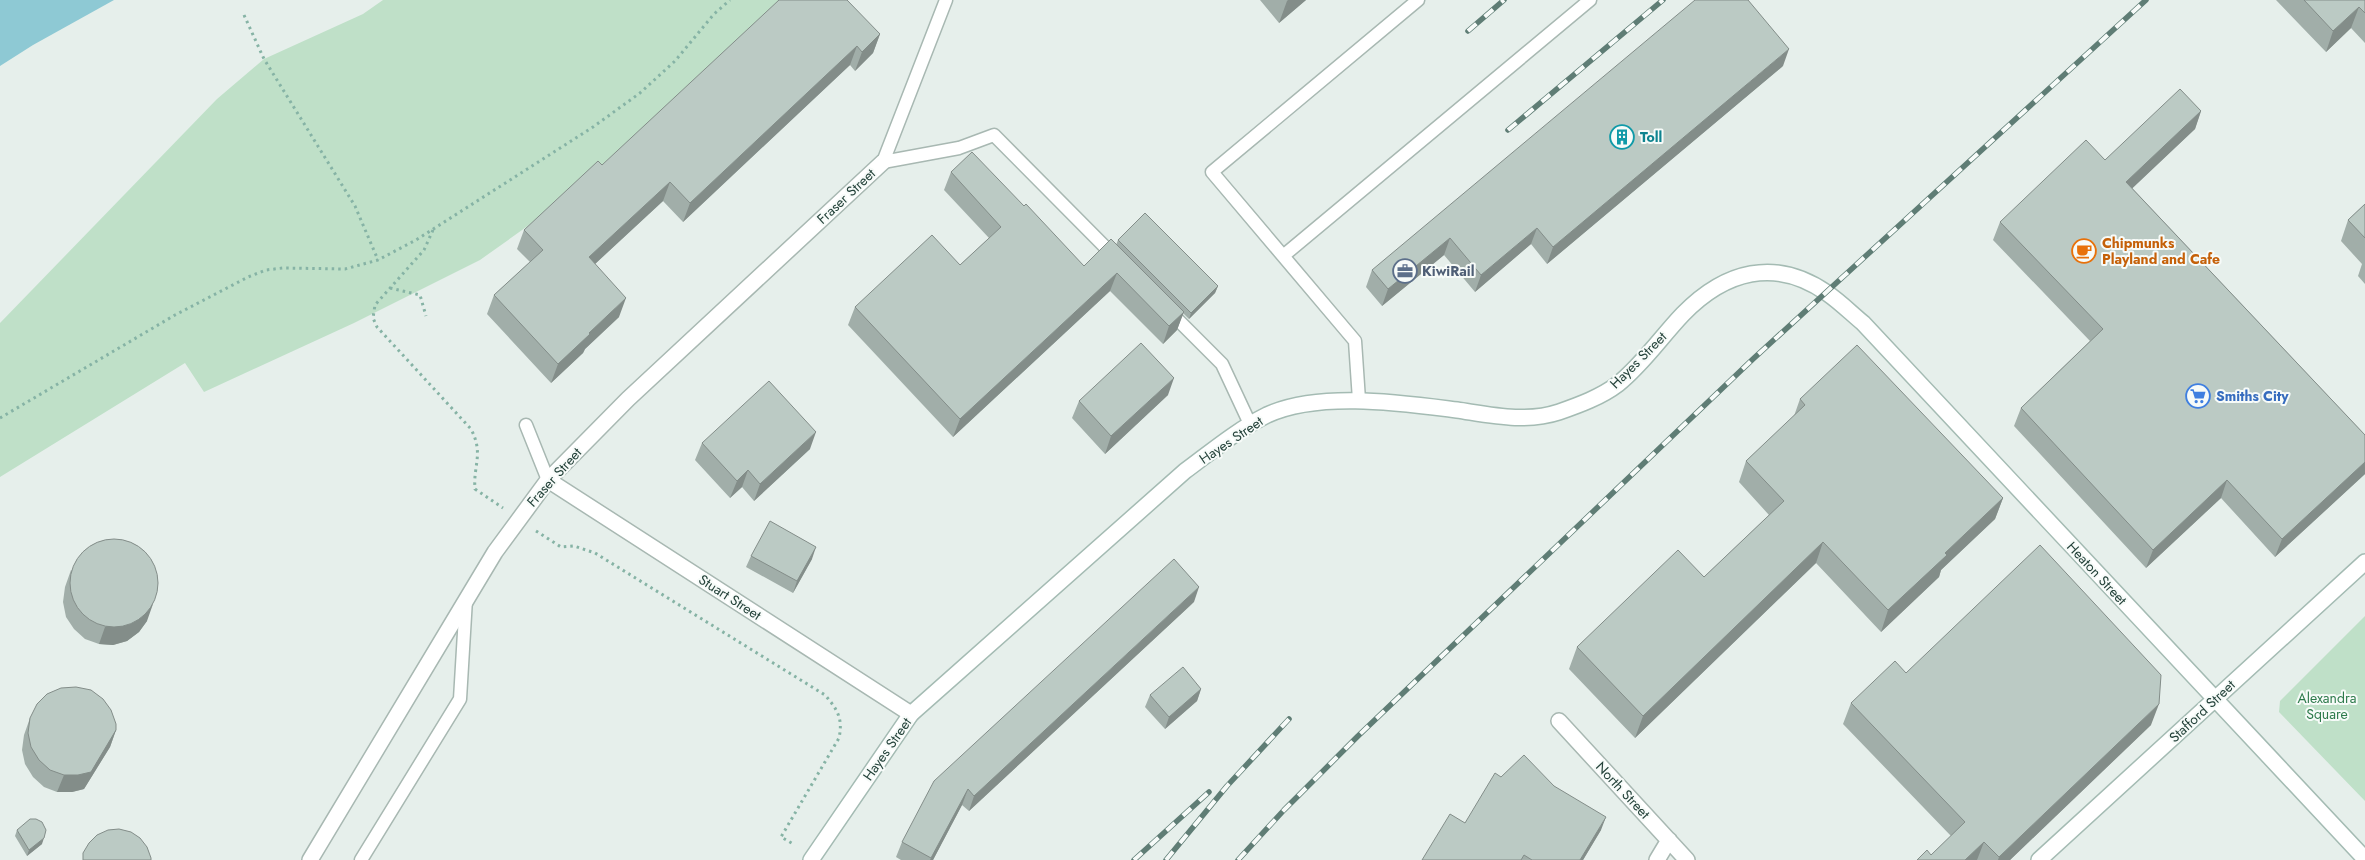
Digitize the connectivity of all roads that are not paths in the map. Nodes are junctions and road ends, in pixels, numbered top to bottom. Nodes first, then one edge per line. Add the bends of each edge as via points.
1 (946, 0) edge
2 (1418, 0) edge
3 (1590, 0) edge
4 (883, 162) junction
5 (1283, 256) junction
6 (1125, 267) edge
7 (1826, 292) joint
8 (1160, 301) edge
9 (1359, 400) junction
10 (1250, 424) junction
11 (526, 425) dead end
12 (548, 480) junction
13 (2365, 562) edge
14 (466, 599) junction
15 (2216, 698) junction
16 (911, 714) junction
17 (1559, 721) dead end
18 (1669, 840) junction
19 (362, 858) edge
20 (2365, 859) edge
21 (310, 860) edge
22 (811, 860) edge
23 (1657, 860) edge
24 (1687, 860) edge
25 (2040, 860) edge

1 - 4 lane
2 - 5 lane via 1212,172
3 - 5 lane
4 - 6 lane via 959,148 994,135
4 - 12 main road, Fraser Street via 628,399
5 - 9 lane via 1354,341
7 - 9 main road, Hayes Street via 1795,278 1765,272 1729,280 1696,302 1640,363 1610,389 1545,416 1511,418
7 - 15 main road, Heaton Street via 1862,323
8 - 10 lane via 1222,364
9 - 10 main road, Hayes Street via 1304,405 1269,414
10 - 16 main road, Hayes Street via 1185,471
11 - 12 lane
12 - 14 main road, Fraser Street via 495,552
12 - 16 main road, Stuart Street
13 - 15 main road, Stafford Street
14 - 19 lane via 460,698
14 - 21 main road, Fraser Street
15 - 20 main road, Heaton Street
15 - 25 main road, Stafford Street
16 - 22 main road, Hayes Street
17 - 18 main road, North Street
18 - 23 main road
18 - 24 main road, North Street

